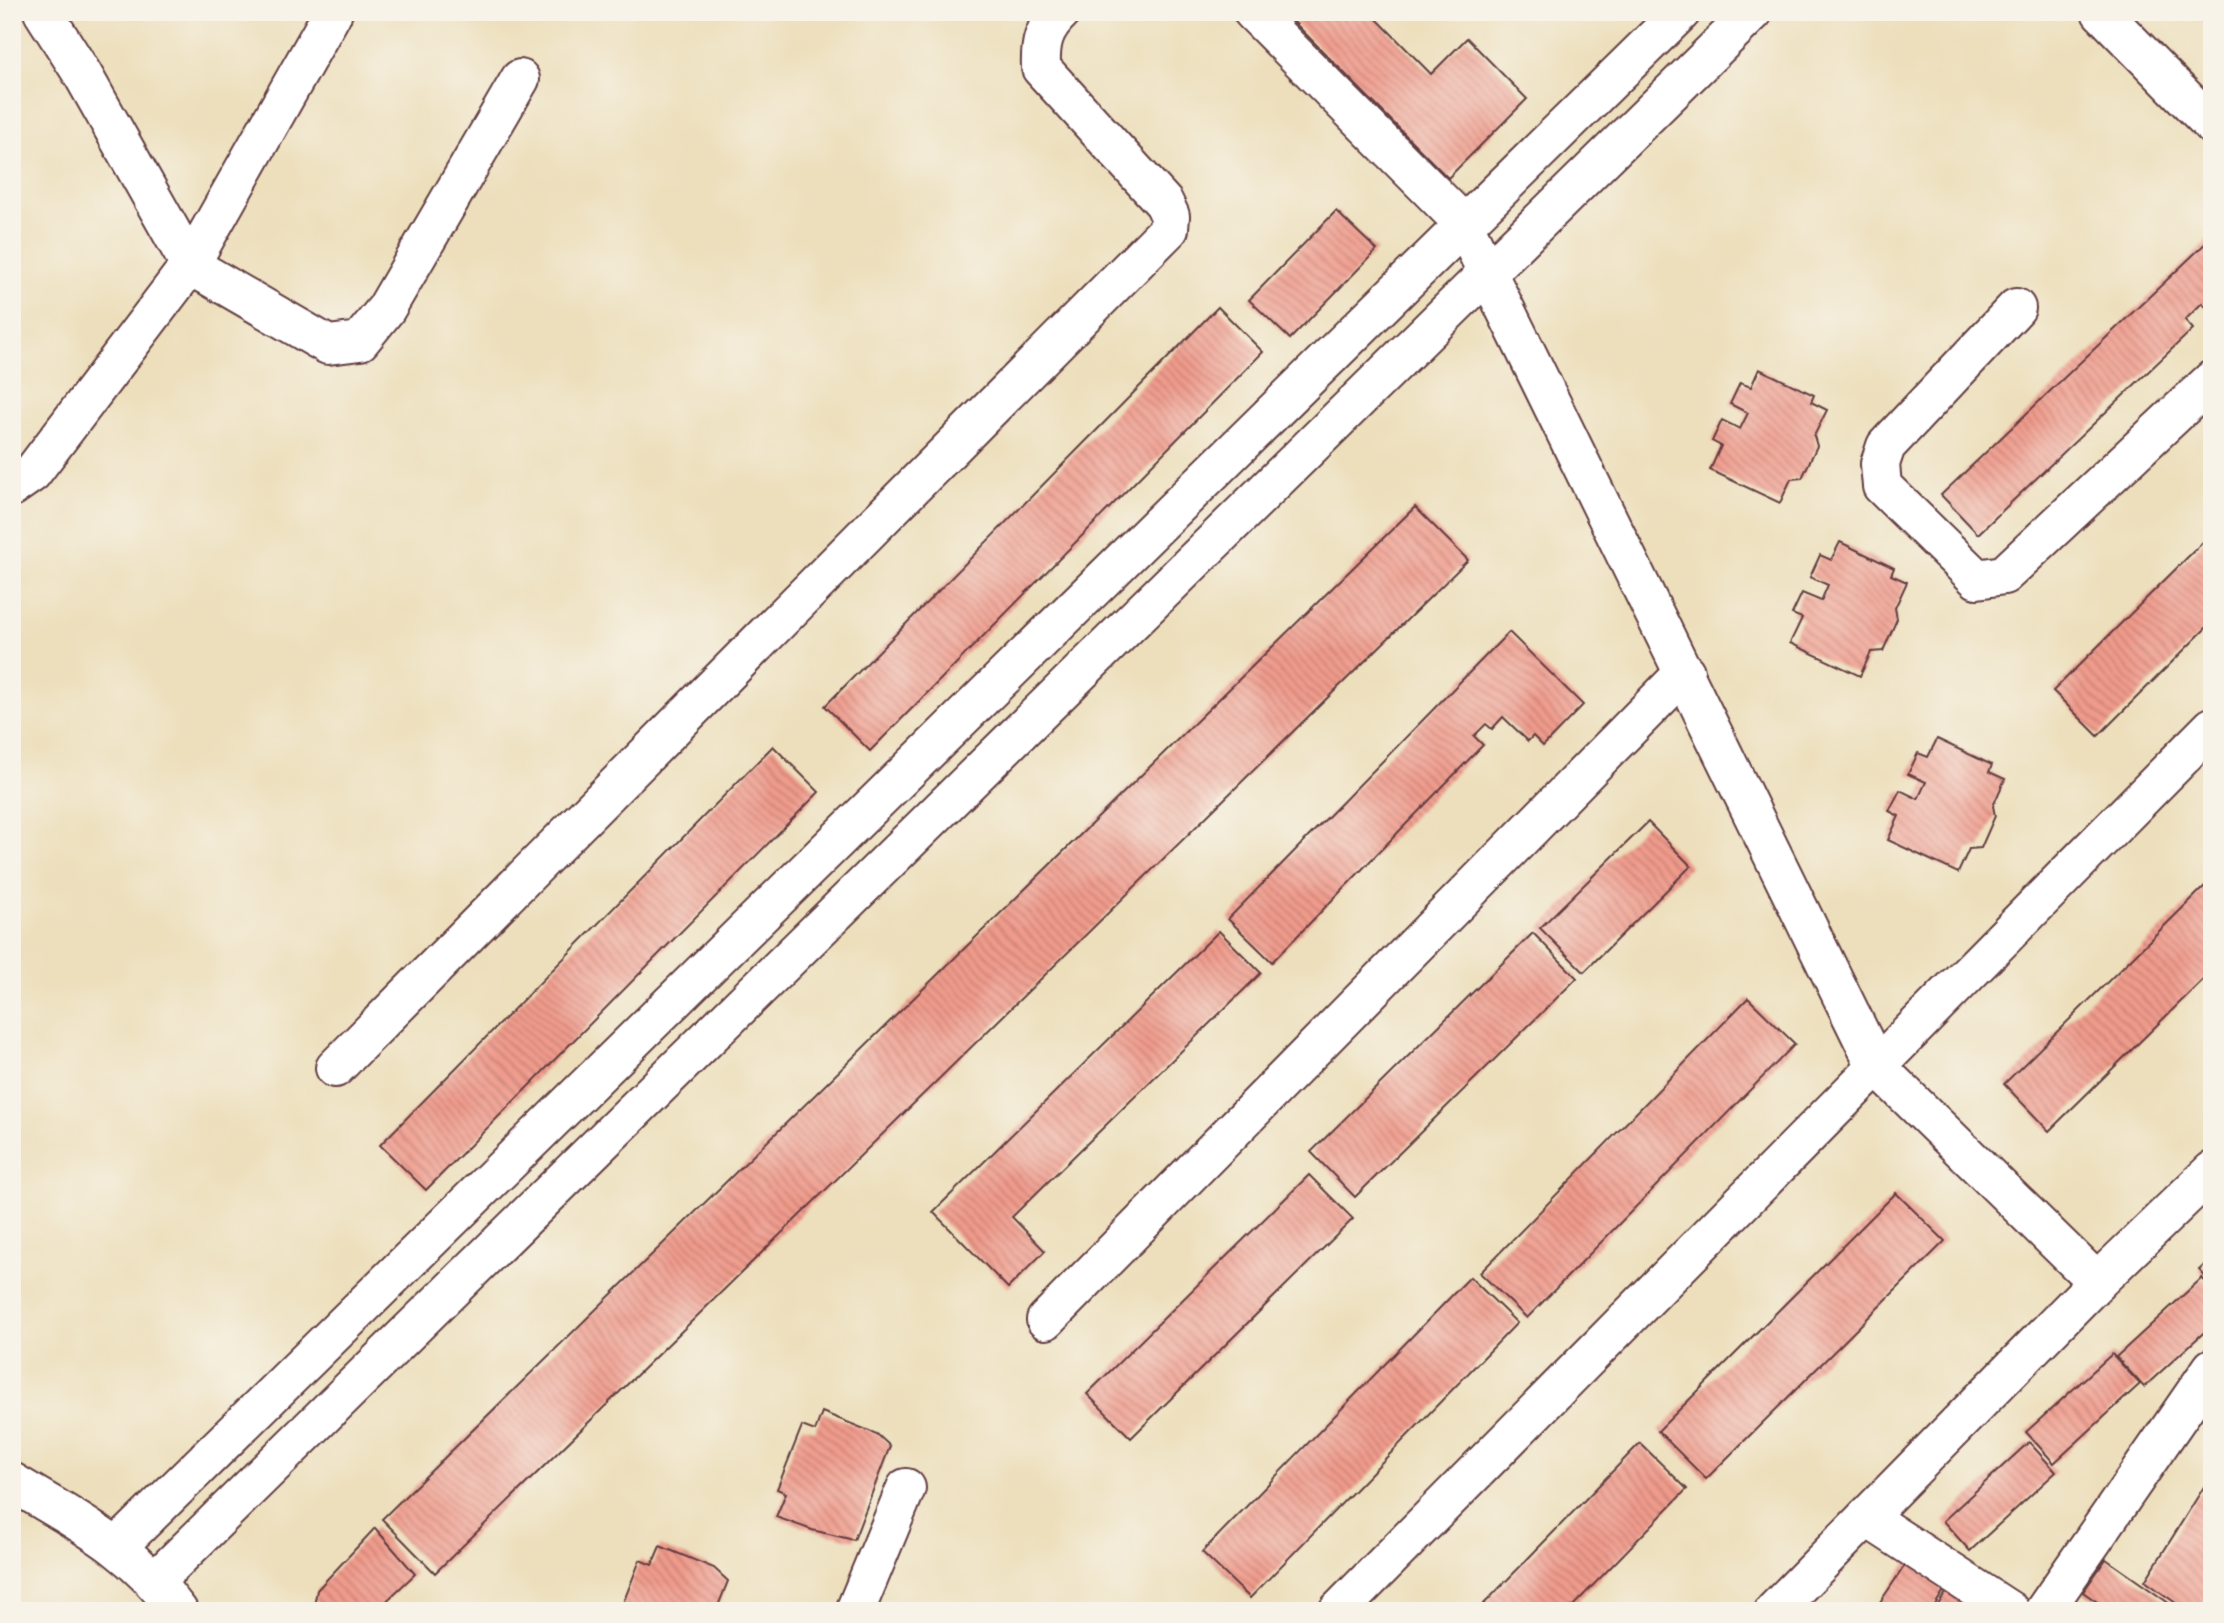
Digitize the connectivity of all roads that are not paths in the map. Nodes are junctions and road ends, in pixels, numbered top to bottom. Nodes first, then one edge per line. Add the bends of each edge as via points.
1 (43, 12) edge
2 (333, 12) edge
3 (1061, 12) edge
4 (1253, 12) edge
5 (1681, 12) edge
6 (1753, 12) edge
7 (2101, 12) edge
8 (520, 79) dead end
9 (2212, 125) edge
10 (1464, 223) junction
11 (190, 265) junction
12 (1488, 272) junction
13 (2015, 308) dead end
14 (2212, 380) edge
15 (12, 487) edge
16 (1685, 671) junction
17 (2212, 727) edge
18 (1876, 1066) junction
19 (335, 1068) dead end
20 (2212, 1171) edge
21 (2097, 1282) junction
22 (1046, 1320) dead end
23 (2212, 1368) edge
24 (12, 1482) edge
25 (906, 1488) dead end
26 (1866, 1517) junction
27 (118, 1546) junction
28 (156, 1580) junction
29 (178, 1611) edge
30 (855, 1611) edge
31 (1338, 1611) edge
32 (1774, 1611) edge
33 (2010, 1611) edge
34 (2043, 1611) edge

1 - 11 street
2 - 11 street
3 - 19 street via 1040,45 1041,68 1164,203 1169,229
4 - 10 street
5 - 10 street
6 - 12 street
7 - 9 street
8 - 11 street via 386,309 360,341 327,345
10 - 12 street
10 - 27 street
11 - 15 street via 32,473
12 - 16 street
12 - 28 street
13 - 14 street via 1886,446 1880,464 1882,486 1977,579 2004,575
16 - 18 street
16 - 22 street
17 - 18 street
18 - 21 street
18 - 31 street
20 - 21 street
21 - 26 street
23 - 34 street
24 - 27 street
25 - 30 street
26 - 32 street
26 - 33 street
27 - 28 street
28 - 29 street

